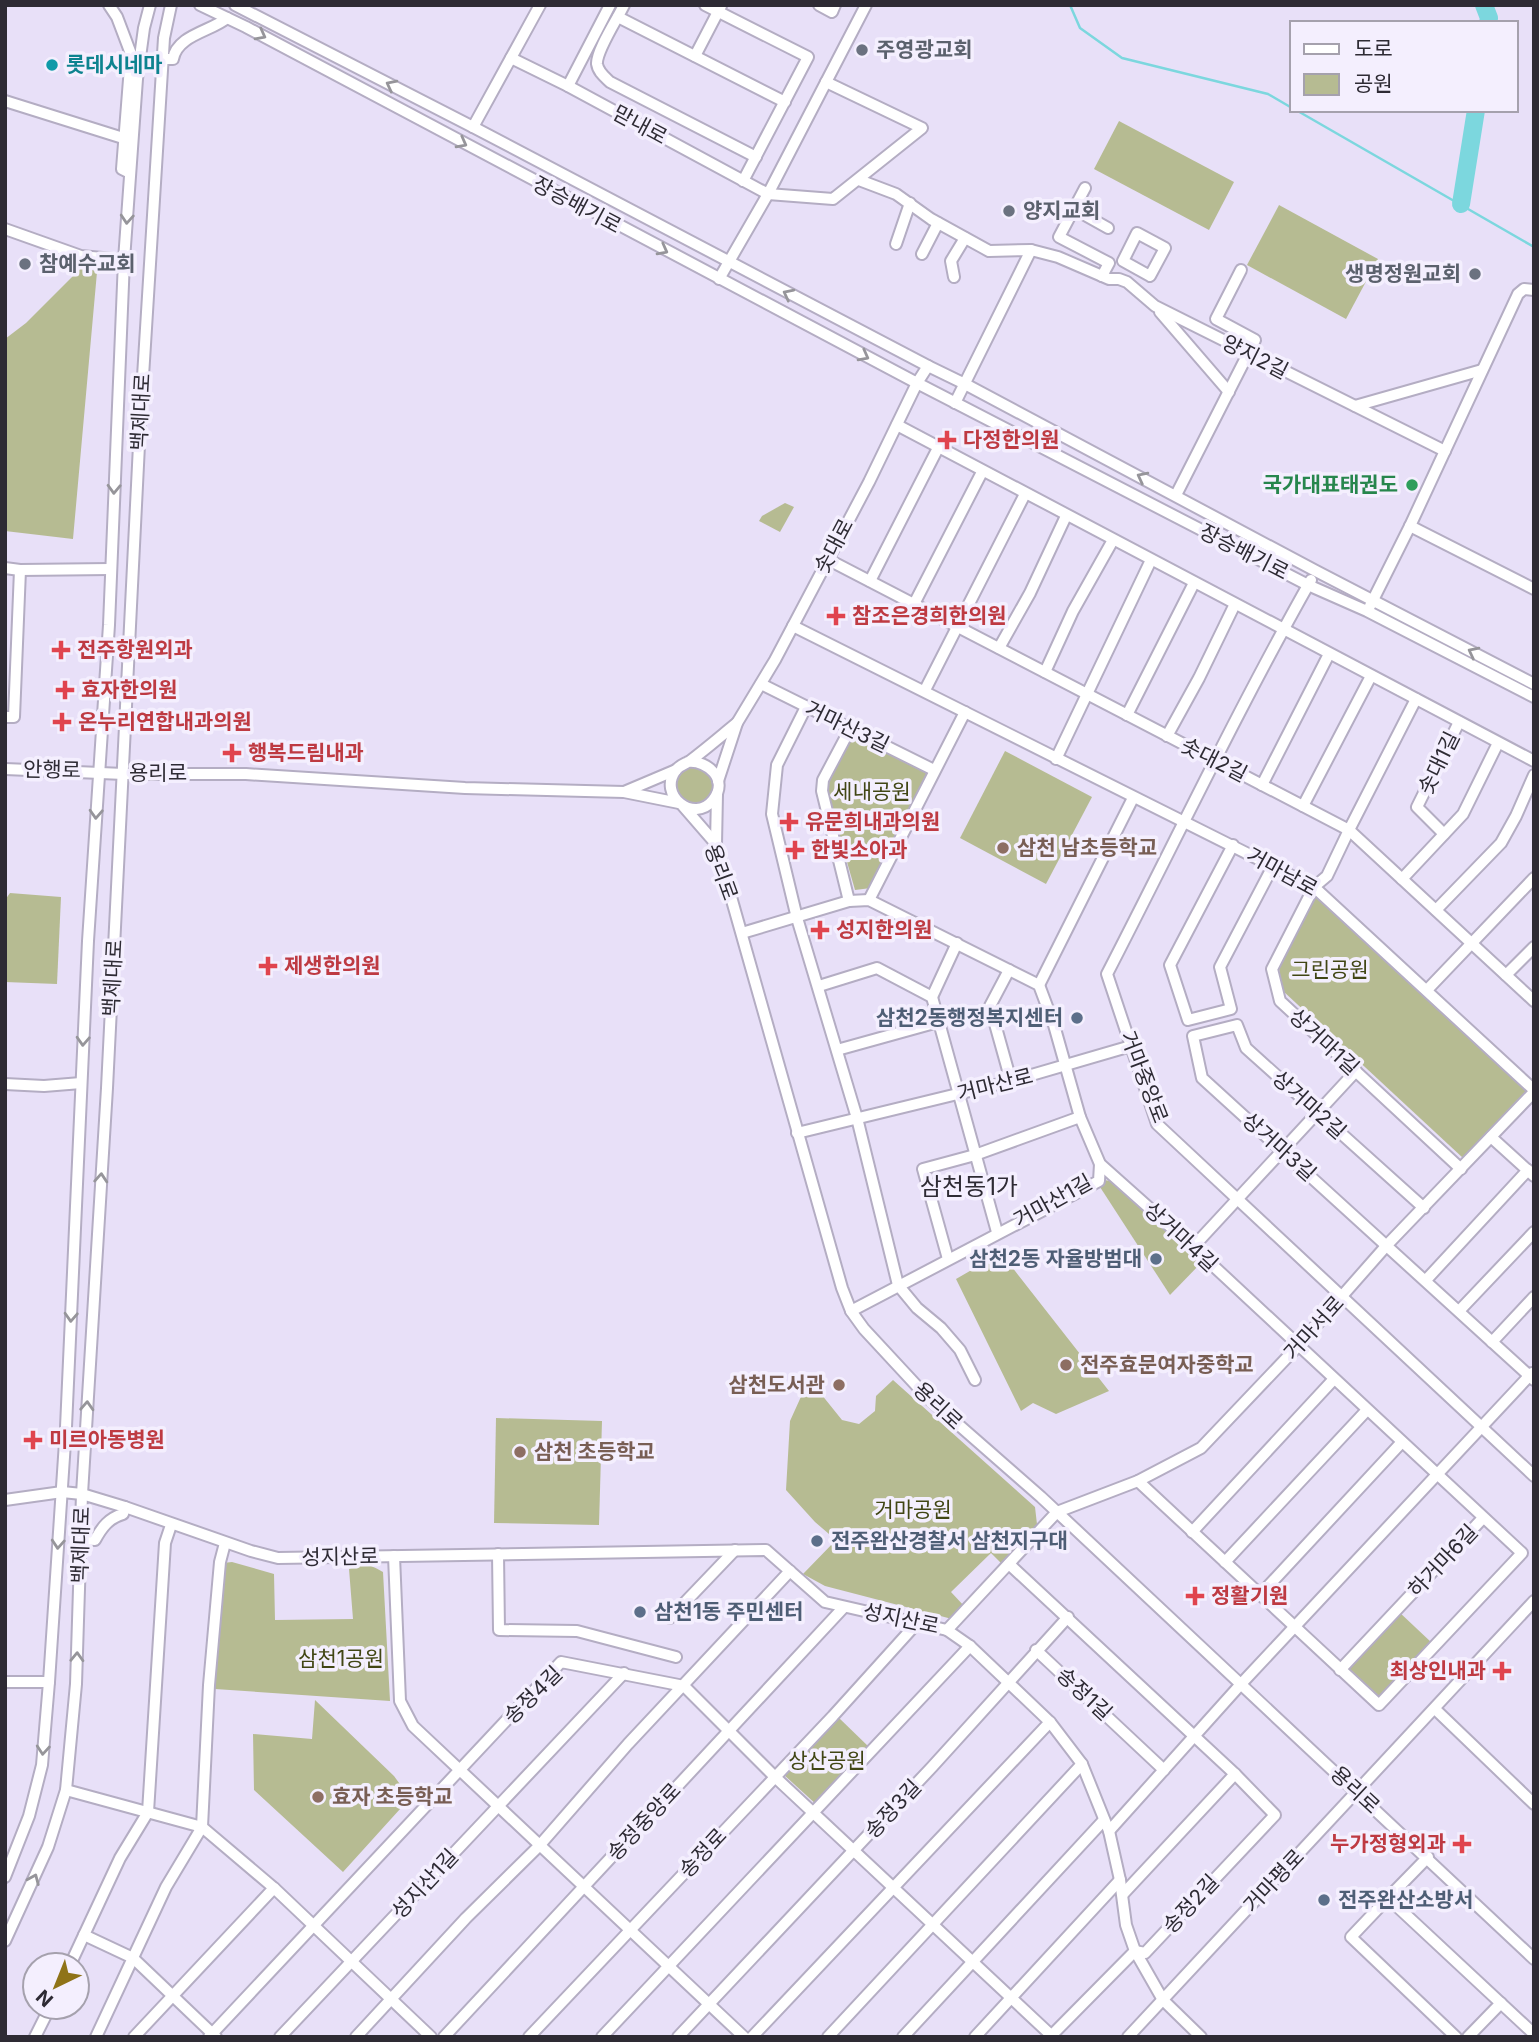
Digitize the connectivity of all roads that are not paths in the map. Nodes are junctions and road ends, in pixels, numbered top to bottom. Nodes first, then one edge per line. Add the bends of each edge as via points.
1 (109, 5) edge
2 (150, 5) edge
3 (171, 5) edge
4 (200, 5) edge
5 (235, 5) edge
6 (526, 5) edge
7 (540, 5) edge
8 (610, 5) edge
9 (624, 5) edge
10 (705, 5) edge
11 (819, 5) edge
12 (835, 5) edge
13 (866, 5) edge
14 (719, 8) edge
15 (618, 17) junction
16 (227, 18) junction
17 (533, 18) junction
18 (695, 56) junction
19 (511, 58) junction
20 (163, 60) junction
21 (826, 82) junction
22 (568, 86) junction
23 (5, 101) edge
24 (785, 102) junction
25 (473, 127) junction
26 (123, 138) junction
27 (756, 157) junction
28 (130, 173) junction
29 (859, 180) junction
30 (743, 181) junction
31 (1084, 188) dead end
32 (768, 194) junction
33 (909, 203) junction
34 (1073, 209) junction
35 (938, 223) junction
36 (1108, 228) dead end
37 (5, 229) edge
38 (965, 238) junction
39 (896, 244) dead end
40 (1031, 250) junction
41 (922, 254) dead end
42 (124, 260) junction
43 (728, 263) junction
44 (1135, 267) dead end
45 (1241, 270) dead end
46 (1102, 276) junction
47 (954, 277) dead end
48 (719, 279) junction
49 (1127, 282) junction
50 (1534, 290) edge
51 (1155, 306) junction
52 (1248, 354) junction
53 (928, 366) junction
54 (1482, 370) junction
55 (917, 383) junction
56 (965, 384) junction
57 (1229, 392) junction
58 (955, 403) junction
59 (1355, 406) junction
60 (897, 425) junction
61 (938, 448) junction
62 (1445, 451) junction
63 (982, 472) junction
64 (1025, 494) junction
65 (1177, 495) junction
66 (1066, 516) junction
67 (1410, 526) junction
68 (1113, 540) junction
69 (827, 559) junction
70 (1151, 560) junction
71 (5, 568) edge
72 (111, 569) junction
73 (20, 570) junction
74 (1315, 571) junction
75 (870, 581) junction
76 (1194, 583) junction
77 (1308, 585) junction
78 (1534, 589) edge
79 (1373, 600) junction
80 (914, 604) junction
81 (1235, 604) junction
82 (1367, 611) junction
83 (793, 626) junction
84 (957, 627) junction
85 (1283, 630) junction
86 (999, 648) junction
87 (1329, 654) junction
88 (1045, 672) junction
89 (1371, 676) junction
90 (761, 684) junction
91 (1534, 684) edge
92 (925, 690) junction
93 (1087, 694) junction
94 (1534, 696) edge
95 (1416, 699) junction
96 (806, 707) junction
97 (965, 712) junction
98 (1127, 715) junction
99 (10, 717) edge
100 (1459, 722) junction
101 (737, 723) junction
102 (850, 729) junction
103 (1167, 736) junction
104 (1498, 743) junction
105 (1056, 759) junction
106 (1214, 759) junction
107 (1534, 761) edge
108 (688, 762) junction
109 (5, 769) edge
110 (676, 770) junction
111 (934, 770) junction
112 (98, 771) junction
113 (124, 774) junction
114 (1534, 775) edge
115 (718, 781) junction
116 (1262, 785) junction
117 (624, 792) junction
118 (717, 793) junction
119 (1133, 798) junction
120 (681, 805) junction
121 (1303, 806) junction
122 (1185, 821) junction
123 (1349, 830) junction
124 (1444, 834) junction
125 (716, 844) junction
126 (1233, 845) junction
127 (1273, 866) junction
128 (1534, 878) edge
129 (1402, 879) junction
130 (1314, 887) junction
131 (869, 900) junction
132 (849, 901) junction
133 (1436, 910) junction
134 (797, 918) junction
135 (742, 933) junction
136 (957, 943) junction
137 (1472, 944) junction
138 (1534, 947) edge
139 (1009, 970) junction
140 (1506, 975) junction
141 (1040, 985) junction
142 (818, 986) junction
143 (1427, 990) junction
144 (932, 997) junction
145 (1534, 1001) edge
146 (939, 1022) junction
147 (1193, 1036) joint
148 (1131, 1046) junction
149 (837, 1050) junction
150 (1065, 1066) junction
151 (1356, 1071) junction
152 (1011, 1081) junction
153 (80, 1083) junction
154 (5, 1084) edge
155 (1534, 1091) edge
156 (957, 1094) junction
157 (1317, 1113) junction
158 (1080, 1117) junction
159 (857, 1118) junction
160 (797, 1133) junction
161 (1491, 1137) junction
162 (1283, 1150) junction
163 (975, 1155) junction
164 (1100, 1164) junction
165 (1461, 1169) junction
166 (1531, 1173) edge
167 (1237, 1199) junction
168 (1424, 1208) junction
169 (1534, 1231) edge
170 (997, 1232) junction
171 (1387, 1245) junction
172 (1193, 1247) junction
173 (947, 1259) junction
174 (1426, 1280) junction
175 (898, 1285) junction
176 (1343, 1296) junction
177 (1534, 1297) edge
178 (851, 1311) junction
179 (1460, 1311) junction
180 (1492, 1342) junction
181 (1298, 1346) junction
182 (1532, 1375) edge
183 (1334, 1379) junction
184 (975, 1380) dead end
185 (1367, 1410) junction
186 (1481, 1425) junction
187 (1402, 1442) junction
188 (1437, 1475) junction
189 (1534, 1476) edge
190 (1138, 1481) junction
191 (62, 1492) junction
192 (82, 1494) junction
193 (5, 1500) edge
194 (125, 1507) junction
195 (1057, 1512) junction
196 (1483, 1518) junction
197 (171, 1525) junction
198 (1192, 1532) junction
199 (81, 1539) junction
200 (225, 1543) junction
201 (735, 1550) junction
202 (498, 1554) junction
203 (394, 1556) junction
204 (1226, 1562) junction
205 (1009, 1564) junction
206 (790, 1571) junction
207 (1260, 1595) junction
208 (1534, 1601) edge
209 (844, 1607) junction
210 (1068, 1617) junction
211 (670, 1618) dead end
212 (917, 1623) junction
213 (1294, 1626) junction
214 (947, 1630) junction
215 (970, 1646) junction
216 (1037, 1650) junction
217 (676, 1657) dead end
218 (1340, 1670) junction
219 (624, 1673) junction
220 (5, 1682) edge
221 (49, 1682) junction
222 (1010, 1683) junction
223 (1241, 1684) junction
224 (684, 1686) junction
225 (1435, 1709) junction
226 (1050, 1722) junction
227 (729, 1730) junction
228 (1194, 1737) junction
229 (1082, 1764) junction
230 (460, 1770) junction
231 (1164, 1770) junction
232 (1235, 1774) junction
233 (775, 1777) junction
234 (66, 1790) junction
235 (1358, 1792) junction
236 (1534, 1804) edge
237 (498, 1806) junction
238 (148, 1812) junction
239 (813, 1813) junction
240 (1106, 1825) junction
241 (202, 1827) junction
242 (539, 1846) junction
243 (854, 1850) junction
244 (1428, 1857) junction
245 (5, 1877) edge
246 (1120, 1880) junction
247 (584, 1887) junction
248 (274, 1888) junction
249 (894, 1888) junction
250 (1123, 1894) junction
251 (1388, 1898) junction
252 (933, 1924) junction
253 (313, 1925) junction
254 (630, 1930) junction
255 (84, 1936) junction
256 (5, 1941) edge
257 (77, 1951) edge
258 (1135, 1951) junction
259 (133, 1958) junction
260 (1534, 1959) edge
261 (351, 1961) junction
262 (973, 1962) junction
263 (669, 1966) junction
264 (1093, 1992) joint
265 (172, 1996) junction
266 (1011, 1998) junction
267 (391, 1999) junction
268 (1163, 2000) junction
269 (1501, 2003) junction
270 (709, 2004) junction
271 (43, 2021) edge
272 (97, 2033) edge
273 (1534, 2034) edge
274 (213, 2036) edge
275 (1051, 2036) edge
276 (36, 2037) edge
277 (134, 2037) edge
278 (280, 2037) edge
279 (356, 2037) edge
280 (431, 2037) edge
281 (444, 2037) edge
282 (529, 2037) edge
283 (603, 2037) edge
284 (678, 2037) edge
285 (744, 2037) edge
286 (752, 2037) edge
287 (828, 2037) edge
288 (903, 2037) edge
289 (975, 2037) edge
290 (1128, 2037) edge
291 (1201, 2037) edge
292 (1456, 2037) edge
293 (1468, 2037) edge

1 - 26 street via 131,54
2 - 28 street, 백제대로 via 137,79
3 - 20 street, 백제대로
4 - 16 street, 장승배기로
25 -> 5 street, 장승배기로
6 - 17 street
7 - 17 street
8 - 22 street
9 - 15 street
10 - 14 street
11 - 12 street via 831,12
13 - 21 street
14 - 18 street
14 - 24 street via 808,57
15 - 18 street
15 - 27 street via 598,55 601,74
16 - 20 street via 186,41 173,59
16 -> 48 street, 장승배기로
17 - 19 street
18 - 24 street
19 - 22 street, 맏내로
19 - 25 street
20 - 113 street, 백제대로
21 - 29 street, 맏내로 via 922,128
21 - 32 street
22 - 30 street, 맏내로
23 - 26 street
24 - 27 street
25 - 43 street, 장승배기로
26 - 28 street via 122,169
27 - 30 street
28 -> 42 street, 백제대로
29 - 32 street, 맏내로 via 833,199
29 - 33 street
30 - 32 street, 맏내로
31 - 34 street
32 - 43 street
33 - 35 street
33 - 39 street
34 - 36 street
34 - 46 street via 1059,237 1109,263
35 - 38 street
35 - 41 street
37 - 42 street via 81,256
38 - 40 street via 989,251
38 - 47 street via 951,261
40 - 46 street, 양지2길
40 - 56 street
42 -> 72 street, 백제대로
43 - 48 street
53 -> 43 street, 장승배기로
44 - 49 street
45 - 52 street via 1216,319 1255,340
46 - 49 street, 양지2길
48 -> 55 street, 장승배기로
49 - 51 street, 양지2길
50 - 54 street via 1518,294
51 - 52 street, 양지2길
51 - 57 street, 양지2길
52 - 57 street
52 - 59 street, 양지2길
53 - 55 street, 솟대로
53 - 56 street, 장승배기로
54 - 59 street
54 - 62 street
55 - 58 street, 장승배기로
55 - 60 street, 솟대로
56 - 58 street
65 -> 56 street, 장승배기로
57 - 65 street
58 - 77 street, 장승배기로
59 - 62 street, 양지2길
60 - 61 street, 솟대1길
60 - 69 street, 솟대로
61 - 63 street, 솟대1길
61 - 75 street
62 - 67 street
63 - 64 street, 솟대1길
63 - 80 street
64 - 66 street, 솟대1길
64 - 84 street
65 - 74 street, 장승배기로
66 - 68 street, 솟대1길
66 - 86 street
67 - 78 street
67 - 79 street
68 - 70 street, 솟대1길
68 - 88 street
69 - 75 street, 솟대2길
69 - 83 street, 솟대로
70 - 76 street, 솟대1길
70 - 93 street
71 - 73 street
72 - 73 street
72 - 112 street, 백제대로
73 - 99 street
74 - 77 street, 거마중앙로
74 - 79 street, 장승배기로
75 - 80 street, 솟대2길
76 - 81 street, 솟대1길
76 - 98 street
77 - 82 street, 장승배기로
77 - 85 street, 거마중앙로
79 - 82 street
91 -> 79 street, 장승배기로
80 - 84 street, 솟대2길
81 - 85 street, 솟대1길
81 - 103 street, 솟대2길
82 - 94 street, 장승배기로
83 - 90 street, 솟대로
83 - 92 street, 거마남로
84 - 86 street, 솟대2길
84 - 92 street
85 - 87 street, 솟대1길
85 - 106 street, 거마중앙로
86 - 88 street, 솟대2길
87 - 89 street, 솟대1길
87 - 116 street, 솟대2길
88 - 93 street, 솟대2길
89 - 95 street, 솟대1길
89 - 121 street
90 - 96 street, 거마산3길
90 - 101 street, 솟대로
92 - 97 street, 거마남로
93 - 98 street, 솟대2길
93 - 105 street
95 - 100 street, 솟대1길
95 - 123 street
96 - 102 street, 거마산3길
96 - 134 street via 777,765 772,814
97 - 105 street, 거마남로
97 - 111 street
98 - 103 street, 솟대2길
100 - 104 street, 솟대1길
100 - 124 street, 솟대1길 via 1417,807
101 - 108 street
101 - 115 street
102 - 111 street, 거마산3길
102 - 132 street via 823,780 822,791
103 - 106 street, 솟대2길
104 - 107 street, 솟대1길
104 - 124 street, 솟대1길 via 1466,808
105 - 119 street, 거마남로
106 - 116 street, 솟대2길
106 - 122 street, 거마중앙로
108 - 110 street
108 - 115 street via 709,766
109 - 112 street, 안행로
110 - 117 street
110 - 120 street via 671,792
111 - 131 street
112 - 113 street, 용리로
112 -> 153 street, 백제대로
113 - 117 street, 용리로 via 246,774 465,788
192 -> 113 street, 백제대로
114 - 133 street via 1501,843
115 - 118 street
116 - 121 street, 솟대2길
117 - 120 street, 용리로
118 - 120 street, 용리로 via 707,806 695,810
118 - 125 street
119 - 122 street, 거마남로
119 - 141 street
120 - 125 street, 용리로
121 - 123 street, 솟대2길
122 - 126 street, 거마남로
122 - 148 street, 거마중앙로 via 1107,974
123 - 129 street, 솟대2길
123 - 130 street, 상거마1길 via 1326,876
124 - 129 street
125 - 135 street, 용리로
126 - 127 street, 거마남로
126 - 127 street via 1170,965 1188,1020 1231,1009 1220,967
127 - 130 street, 거마남로
128 - 137 street
129 - 133 street, 솟대2길
130 - 143 street, 거마남로
130 - 151 street, 상거마1길 via 1272,969 1280,1001
131 - 132 street
131 - 136 street
132 - 134 street
133 - 137 street, 솟대2길
134 - 135 street
134 - 142 street
135 - 160 street, 용리로
136 - 139 street
136 - 144 street
137 - 140 street, 솟대2길
137 - 143 street
138 - 140 street
139 - 141 street
139 - 152 street via 990,1006
140 - 145 street, 솟대2길
141 - 150 street, 상거마4길
142 - 144 street via 877,968
142 - 149 street
143 - 155 street, 거마남로
144 - 146 street, 거마산1길
146 - 149 street
146 - 156 street, 거마산1길
147 - 157 street, 상거마2길 via 1237,1025 1245,1048
147 - 162 street, 상거마3길 via 1202,1078
148 - 150 street, 거마산로
148 - 167 street, 거마중앙로 via 1157,1124
149 - 159 street
150 - 152 street, 거마산로
150 - 158 street, 상거마4길
151 - 157 street
151 - 165 street, 상거마1길
152 - 156 street, 거마산로
153 - 154 street
153 -> 191 street, 백제대로
155 - 161 street, 거마서로
156 - 159 street, 거마산로
156 - 163 street, 거마산1길
157 - 162 street
157 - 168 street, 상거마2길
158 - 163 street
158 - 164 street, 상거마4길
159 - 160 street, 거마산로
159 - 175 street
160 - 178 street, 용리로
161 - 165 street, 거마서로
161 - 166 street
162 - 167 street
162 - 171 street, 상거마3길
163 - 170 street, 거마산1길
163 - 173 street via 923,1169
164 - 170 street, 거마산1길 via 1099,1181
164 - 172 street, 상거마4길
165 - 168 street, 거마서로
166 - 174 street
167 - 172 street
167 - 176 street, 거마중앙로
168 - 171 street, 거마서로
169 - 179 street
170 - 173 street, 거마산1길
171 - 174 street, 상거마3길
171 - 176 street, 거마서로
172 - 181 street, 상거마4길
173 - 175 street, 거마산1길
174 - 179 street, 상거마3길
175 - 178 street, 거마산1길
175 - 184 street via 960,1350
176 - 181 street, 거마서로
176 - 186 street, 거마중앙로
177 - 180 street
178 - 195 street, 용리로 via 928,1398
179 - 180 street, 상거마3길
180 - 182 street, 상거마3길
181 - 183 street, 하거마6길
181 - 190 street, 거마서로 via 1201,1448
182 - 186 street
183 - 185 street, 하거마6길
183 - 198 street
185 - 187 street, 하거마6길
185 - 204 street
186 - 188 street
186 - 189 street, 거마중앙로
187 - 188 street, 하거마6길
187 - 207 street
188 - 196 street, 하거마6길
188 - 213 street
190 - 195 street, 거마서로
190 - 198 street
191 - 192 street, 성지산로
191 - 193 street, 성지산로
191 -> 221 street, 백제대로
192 - 194 street, 성지산로
192 - 199 street, 백제대로
194 - 197 street, 성지산로
194 - 199 street via 123,1514 102,1526 94,1540
195 - 205 street, 성지산로
195 - 223 street, 용리로
196 - 218 street, 하거마6길
196 - 218 street, 하거마6길 via 1522,1553 1446,1635 1379,1705
197 - 200 street, 성지산로
197 - 238 street via 165,1543
198 - 204 street
234 -> 199 street, 백제대로 via 76,1684
200 - 203 street, 성지산로 via 278,1558
200 - 241 street via 209,1685
201 - 202 street, 성지산로
201 - 206 street, 성지산로 via 766,1550
201 - 211 street
202 - 203 street, 성지산로
202 - 217 street via 499,1630 577,1631
203 - 230 street via 400,1701 413,1726
204 - 207 street
205 - 210 street
205 - 214 street, 성지산로
206 - 209 street, 성지산로 via 825,1602
206 - 224 street
207 - 213 street
208 - 225 street, 거마평로
209 - 212 street, 성지산로
209 - 227 street, 송정중앙로
210 - 216 street, 송정1길
210 - 228 street
212 - 214 street, 성지산로
212 - 233 street
213 - 218 street
213 - 223 street
214 - 215 street, 송정2길
215 - 222 street, 송정2길
215 - 239 street
216 - 222 street
216 - 231 street, 송정1길
219 - 224 street, 송정4길
219 - 230 street, 송정4길 via 561,1662
219 - 237 street
220 - 221 street
221 -> 245 street, 백제대로 via 42,1765 29,1816
222 - 226 street, 송정2길
222 - 243 street, 송정3길
223 - 228 street
223 - 235 street, 용리로
224 - 227 street
224 - 242 street
225 - 235 street, 거마평로
225 - 236 street
226 - 229 street, 송정2길
226 - 249 street
227 - 233 street, 송정3길
227 - 247 street, 송정중앙로
228 - 231 street
228 - 232 street
229 - 240 street, 송정2길
229 - 252 street
230 - 237 street
230 - 253 street
231 - 240 street
232 - 250 street
232 - 258 street, 송정2길 via 1275,1815 1145,1953
233 - 239 street, 송정3길
233 - 254 street, 송정로
234 - 238 street
256 -> 234 street, 백제대로 via 48,1847
235 - 244 street, 용리로
235 - 268 street, 거마평로
237 - 242 street
237 - 261 street, 성지산1길
238 - 241 street
238 - 255 street via 120,1858
239 - 243 street, 송정3길
239 - 263 street
240 - 246 street, 송정2길
240 - 262 street
241 - 248 street
241 - 259 street via 166,1886
242 - 247 street
242 - 267 street
243 - 249 street, 송정3길
243 - 270 street
244 - 251 street
244 - 260 street, 용리로
246 - 250 street, 송정2길
246 - 266 street
247 - 254 street
247 - 281 street, 송정중앙로
248 - 253 street
248 - 265 street
249 - 252 street, 송정3길
249 - 286 street
250 - 258 street, 송정2길
251 - 269 street
251 - 292 street via 1351,1937
252 - 262 street, 송정3길
252 - 287 street
253 - 261 street
253 - 274 street
254 - 263 street
254 - 282 street, 송정로
255 - 257 street
255 - 259 street
258 - 264 street, 송정2길
258 - 268 street, 송정2길
259 - 265 street
259 - 272 street
261 - 267 street
261 - 278 street, 성지산1길
262 - 266 street, 송정3길
262 - 288 street
263 - 270 street
263 - 283 street
264 - 275 street, 송정3길
265 - 274 street
265 - 277 street
266 - 275 street, 송정3길
266 - 289 street
267 - 279 street
267 - 280 street
268 - 290 street, 거마평로
268 - 291 street, 송정2길
269 - 273 street
269 - 293 street
270 - 284 street
270 - 285 street
271 - 276 street

